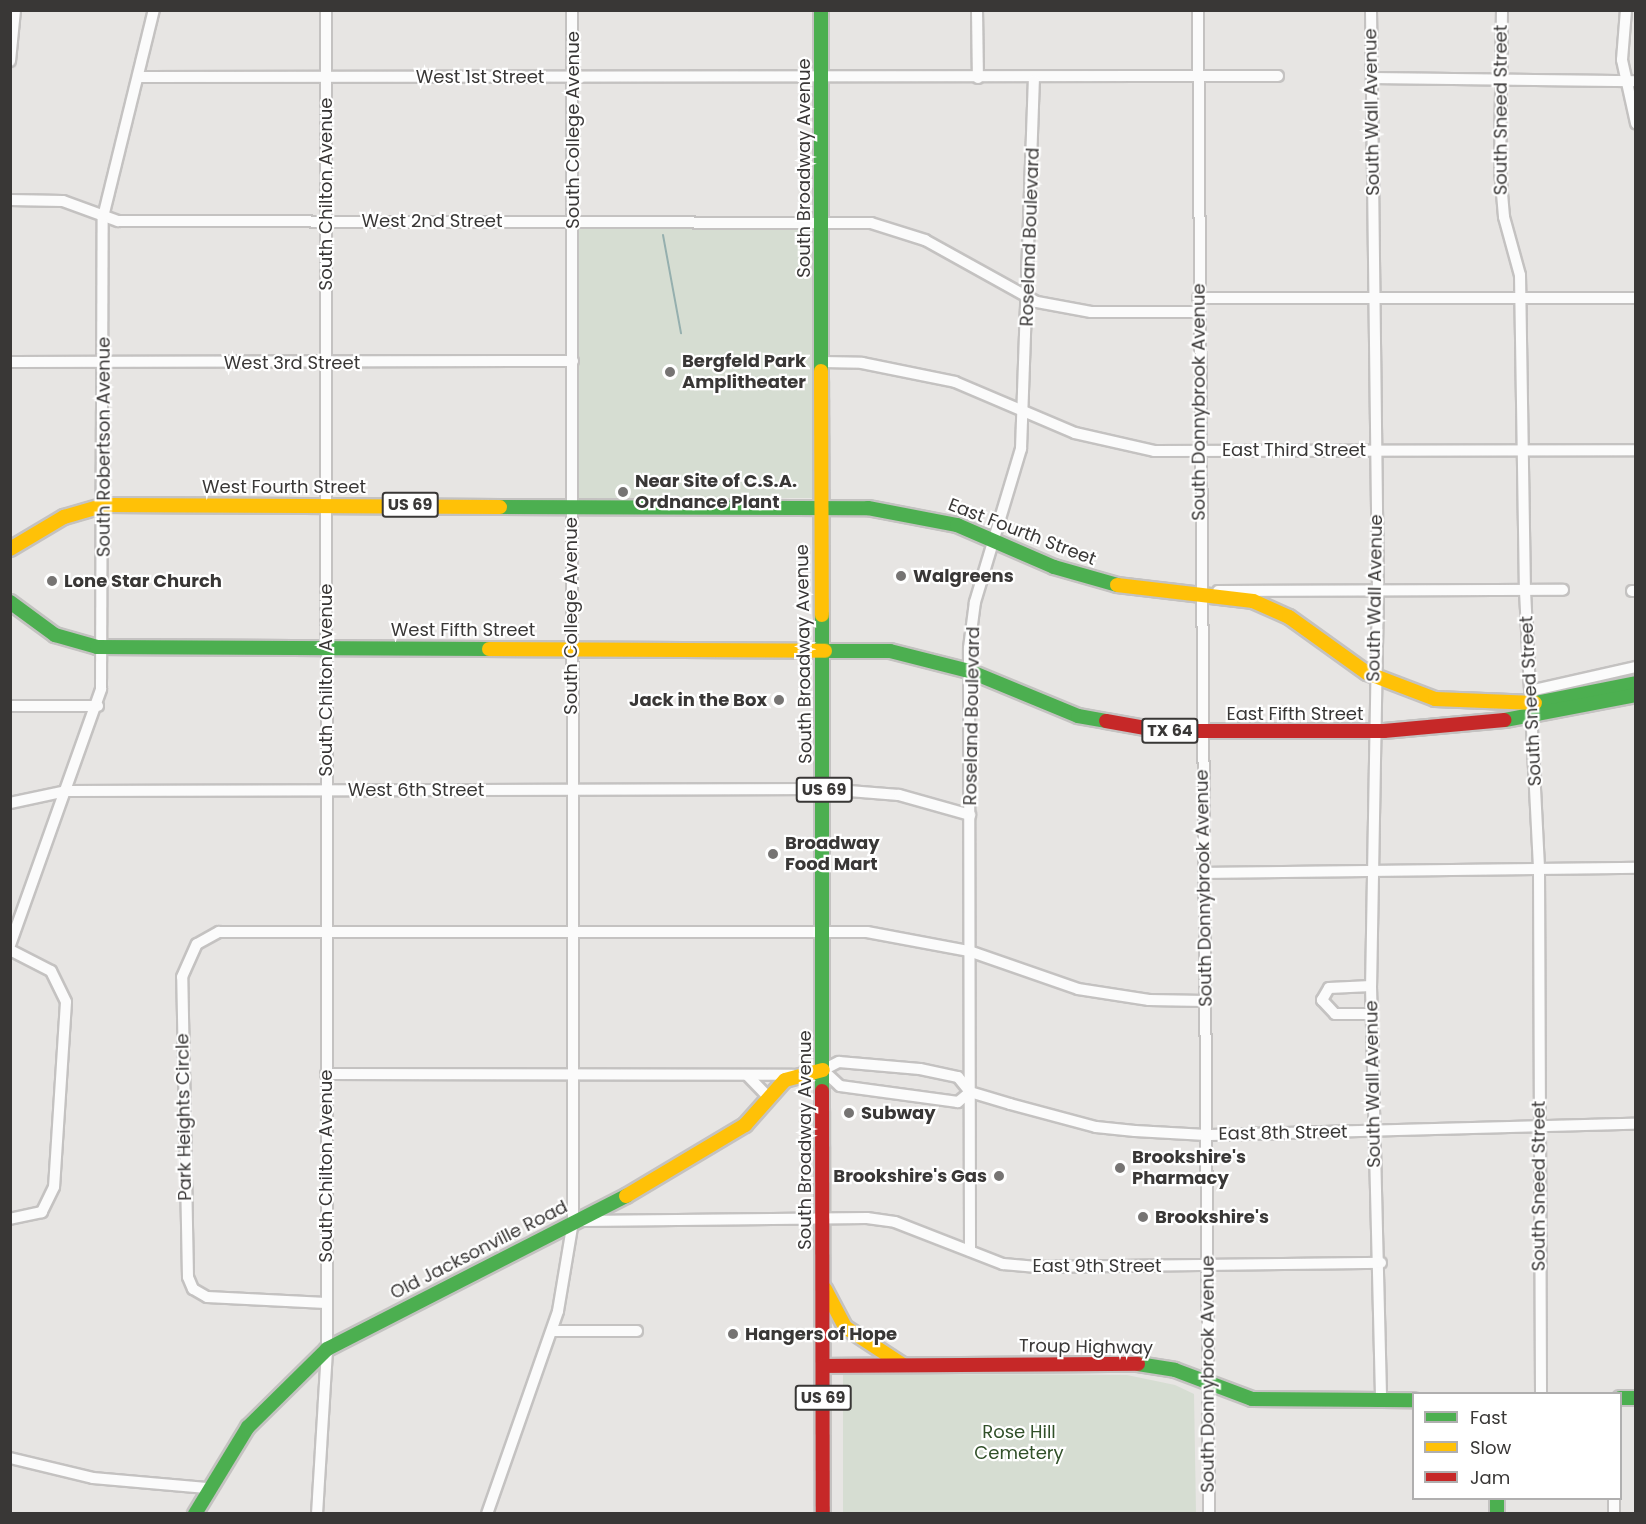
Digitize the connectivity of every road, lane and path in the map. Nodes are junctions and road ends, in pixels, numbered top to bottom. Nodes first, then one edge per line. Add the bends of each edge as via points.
1 (15, 10) edge
2 (154, 10) edge
3 (326, 10) edge
4 (572, 10) edge
5 (821, 10) edge
6 (977, 10) edge
7 (1198, 10) edge
8 (1371, 10) edge
9 (1502, 10) edge
10 (1626, 10) edge
11 (10, 61) edge
12 (1278, 76) dead end
13 (138, 77) junction
14 (326, 77) junction
15 (573, 78) junction
16 (821, 78) junction
17 (978, 78) junction
18 (1198, 78) junction
19 (1372, 78) junction
20 (1034, 80) junction
21 (1499, 80) junction
22 (1630, 81) edge
23 (1635, 123) edge
24 (10, 200) edge
25 (103, 217) junction
26 (573, 220) junction
27 (326, 221) junction
28 (821, 221) junction
29 (1374, 297) junction
30 (1520, 297) junction
31 (1030, 298) junction
32 (1198, 298) junction
33 (1635, 298) edge
34 (1198, 312) junction
35 (573, 361) junction
36 (10, 362) edge
37 (823, 362) junction
38 (103, 363) junction
39 (326, 363) junction
40 (1024, 409) junction
41 (1375, 450) junction
42 (1522, 450) junction
43 (1635, 450) edge
44 (1199, 451) junction
45 (105, 505) junction
46 (326, 505) junction
47 (570, 505) junction
48 (821, 506) junction
49 (994, 539) junction
50 (10, 549) edge
51 (1378, 589) junction
52 (1563, 590) dead end
53 (1525, 591) junction
54 (1205, 592) junction
55 (10, 602) edge
56 (105, 647) junction
57 (325, 648) junction
58 (571, 648) junction
59 (820, 648) junction
60 (1635, 667) edge
61 (969, 671) junction
62 (1375, 677) junction
63 (1635, 683) edge
64 (1635, 695) edge
65 (1531, 704) junction
66 (10, 706) edge
67 (98, 706) junction
68 (1373, 731) junction
69 (1202, 732) junction
70 (824, 789) junction
71 (326, 790) junction
72 (572, 790) junction
73 (66, 791) junction
74 (10, 803) edge
75 (970, 815) junction
76 (1635, 868) edge
77 (1370, 870) junction
78 (1539, 870) junction
79 (1204, 873) junction
80 (571, 932) junction
81 (826, 932) junction
82 (325, 934) junction
83 (10, 945) edge
84 (10, 950) edge
85 (969, 951) junction
86 (1371, 986) junction
87 (1205, 1001) junction
88 (1371, 1014) junction
89 (823, 1070) junction
90 (326, 1074) junction
91 (747, 1075) junction
92 (792, 1075) junction
93 (570, 1076) junction
94 (970, 1092) junction
95 (769, 1098) junction
96 (1635, 1124) edge
97 (1538, 1125) junction
98 (1372, 1131) junction
99 (1206, 1135) junction
100 (614, 1201) junction
101 (634, 1218) junction
102 (822, 1218) junction
103 (10, 1219) edge
104 (573, 1221) junction
105 (970, 1251) junction
106 (1381, 1263) junction
107 (1207, 1264) junction
108 (823, 1283) junction
109 (326, 1303) junction
110 (552, 1330) junction
111 (637, 1331) dead end
112 (327, 1349) junction
113 (903, 1365) junction
114 (823, 1366) junction
115 (1209, 1385) junction
116 (1540, 1392) edge
117 (1412, 1400) edge
118 (1381, 1401) junction
119 (10, 1458) edge
120 (207, 1488) junction
121 (195, 1514) edge
122 (317, 1514) edge
123 (487, 1514) edge
124 (823, 1514) edge
125 (1209, 1514) edge

1 - 11 street
2 - 13 street, South Robertson Avenue
3 - 14 street, South Chilton Avenue
4 - 15 street, South College Avenue
5 - 16 main road, South Broadway Avenue
6 - 17 street
7 - 18 street, South Donnybrook Avenue
8 - 19 street, South Wall Avenue
9 - 21 street, South Sneed Street
10 - 22 street
12 - 18 street, West 1st Street
13 - 14 street, West 1st Street
13 - 25 street, South Robertson Avenue
14 - 15 street, West 1st Street
14 - 27 street, South Chilton Avenue
15 - 16 street, West 1st Street
15 - 26 street, South College Avenue
16 - 17 street, West 1st Street
16 - 28 main road, South Broadway Avenue
17 - 20 street, West 1st Street
18 - 20 street, West 1st Street
18 - 32 street, South Donnybrook Avenue
19 - 21 street
19 - 29 street, South Wall Avenue
20 - 31 street, Roseland Boulevard
21 - 22 street
21 - 30 street, South Sneed Street via 1501,200 1518,258
22 - 23 street
24 - 25 street, West 2nd Street via 63,201
25 - 27 street, West 2nd Street
25 - 38 street, South Robertson Avenue
26 - 27 street, West 2nd Street
26 - 28 street, West 2nd Street
26 - 35 street, South College Avenue
27 - 39 street, South Chilton Avenue
28 - 31 street, West 2nd Street via 871,223 913,234
28 - 37 main road, South Broadway Avenue
29 - 30 street
29 - 32 street
29 - 41 street, South Wall Avenue
30 - 33 street
30 - 42 street, South Sneed Street
31 - 34 street, West 2nd Street via 1091,312
31 - 40 street, Roseland Boulevard
32 - 34 street, South Donnybrook Avenue
34 - 44 street, South Donnybrook Avenue
35 - 39 street, West 3rd Street
35 - 47 street, South College Avenue
36 - 38 street, West 3rd Street
37 - 40 street, East Third Street via 918,373
37 - 48 main road, South Broadway Avenue
38 - 39 street, West 3rd Street
38 - 45 street, South Robertson Avenue
39 - 46 street, South Chilton Avenue
40 - 44 street, East Third Street via 1045,423 1118,445
40 - 49 street, Roseland Boulevard via 1021,449
41 - 42 street, East Third Street
41 - 44 street, East Third Street
41 - 51 street, South Wall Avenue
42 - 43 street, East Third Street
42 - 53 street, South Sneed Street
44 - 54 street, South Donnybrook Avenue
45 - 46 main road, West Fourth Street / US 69
45 - 50 main road, West Fourth Street / US 69 via 74,512
45 - 56 street, South Robertson Avenue
46 - 47 main road, West Fourth Street / US 69
46 - 57 street, South Chilton Avenue
47 - 48 main road, West Fourth Street / US 69
47 - 58 street, South College Avenue
48 - 49 main road, East Fourth Street / TX 64 via 922,516
48 - 59 main road, South Broadway Avenue / US 69
49 - 54 main road, East Fourth Street / TX 64 via 1097,580
49 - 61 street, Roseland Boulevard via 975,602
51 - 53 street, East Fourth Street
51 - 54 street, East Fourth Street
51 - 62 street, South Wall Avenue
52 - 53 street, East Fourth Street
53 - 65 street, South Sneed Street
54 - 62 main road, East Fourth Street / TX 64 via 1276,610
54 - 69 street, South Donnybrook Avenue
55 - 56 main road, West Fifth Street via 55,634
56 - 57 main road, West Fifth Street
56 - 67 street, South Robertson Avenue
57 - 58 main road, West Fifth Street
57 - 71 street, South Chilton Avenue
58 - 59 main road, West Fifth Street
58 - 72 street, South College Avenue
59 - 61 main road, East Fifth Street / TX 64 via 890,651
59 - 70 main road, South Broadway Avenue / US 69
60 - 65 street
61 - 69 main road, East Fifth Street / TX 64 via 1098,721
61 - 75 street, Roseland Boulevard
62 - 65 main road, East Fifth Street / TX 64 via 1446,701
62 - 68 street, South Wall Avenue
63 - 65 main road, East Fifth Street / TX 64
64 - 65 main road, East Fifth Street / TX 64
65 - 68 main road, East Fifth Street / TX 64
65 - 78 street, South Sneed Street
66 - 67 street
67 - 73 street, South Robertson Avenue
68 - 69 main road, East Fifth Street / TX 64
68 - 77 street, South Wall Avenue
69 - 79 street, South Donnybrook Avenue
70 - 72 street, West 6th Street
70 - 75 street, West 6th Street via 927,800
70 - 81 main road, South Broadway Avenue / US 69
71 - 72 street, West 6th Street
71 - 73 street, West 6th Street
71 - 82 street, South Chilton Avenue
72 - 80 street, South College Avenue
73 - 74 street, West 6th Street
73 - 83 street, South Robertson Avenue
75 - 85 street, Roseland Boulevard
76 - 78 street
77 - 78 street
77 - 79 street
77 - 86 street, South Wall Avenue
78 - 97 street, South Sneed Street
79 - 87 street, South Donnybrook Avenue
80 - 81 street
80 - 82 street
80 - 93 street, South College Avenue
81 - 85 street via 906,936
81 - 89 main road, South Broadway Avenue / US 69
82 - 90 street, South Chilton Avenue
82 - 109 street, Park Heights Circle via 219,932 197,944 182,977 185,1259 193,1289 223,1300
84 - 103 street via 51,971 66,1002 54,1186 42,1212
85 - 87 street via 1078,989 1149,1000
85 - 94 street, Roseland Boulevard
86 - 88 street, South Wall Avenue
86 - 88 street via 1329,988 1322,1000 1335,1014
87 - 99 street, South Donnybrook Avenue
88 - 98 street, South Wall Avenue
89 - 92 main road
89 - 94 street, East 8th Street via 838,1062 921,1069 958,1077
89 - 94 street via 840,1086 958,1102
89 - 102 main road, South Broadway Avenue / US 69
90 - 93 street
90 - 109 street, South Chilton Avenue
91 - 92 street
91 - 93 street
91 - 95 street
92 - 95 main road, Old Jacksonville Road
93 - 104 street, South College Avenue
94 - 99 street, East 8th Street via 1096,1127
94 - 105 street, Roseland Boulevard
95 - 100 main road, Old Jacksonville Road via 745,1125 711,1150
96 - 97 street, East 8th Street
97 - 98 street, East 8th Street
97 - 116 street, South Sneed Street
98 - 99 street, East 8th Street
98 - 106 street, South Wall Avenue
99 - 107 street, South Donnybrook Avenue
100 - 101 street via 621,1212
100 - 104 main road, Old Jacksonville Road
101 - 102 street, East 9th Street
101 - 104 street, East 9th Street
102 - 105 street, East 9th Street via 895,1222
102 - 108 main road, South Broadway Avenue / US 69
104 - 110 street, South College Avenue
104 - 112 main road, Old Jacksonville Road
105 - 107 street, East 9th Street via 1003,1264 1040,1267
106 - 107 street, East 9th Street
106 - 118 street, South Wall Avenue
107 - 115 street, South Donnybrook Avenue
108 - 113 main road via 844,1327
108 - 114 main road, South Broadway Avenue / US 69
109 - 112 street, South Chilton Avenue
110 - 111 street
110 - 123 street, South College Avenue
112 - 120 main road, Old Jacksonville Road via 272,1400
112 - 122 street, South Chilton Avenue
113 - 114 main road, Troup Highway
113 - 115 main road, Troup Highway via 1125,1362 1175,1370
114 - 124 main road, South Broadway Avenue / US 69
115 - 118 main road, Troup Highway via 1260,1400
115 - 125 street, South Donnybrook Avenue
117 - 118 main road, Troup Highway
119 - 120 street via 93,1478
120 - 121 main road, Old Jacksonville Road

